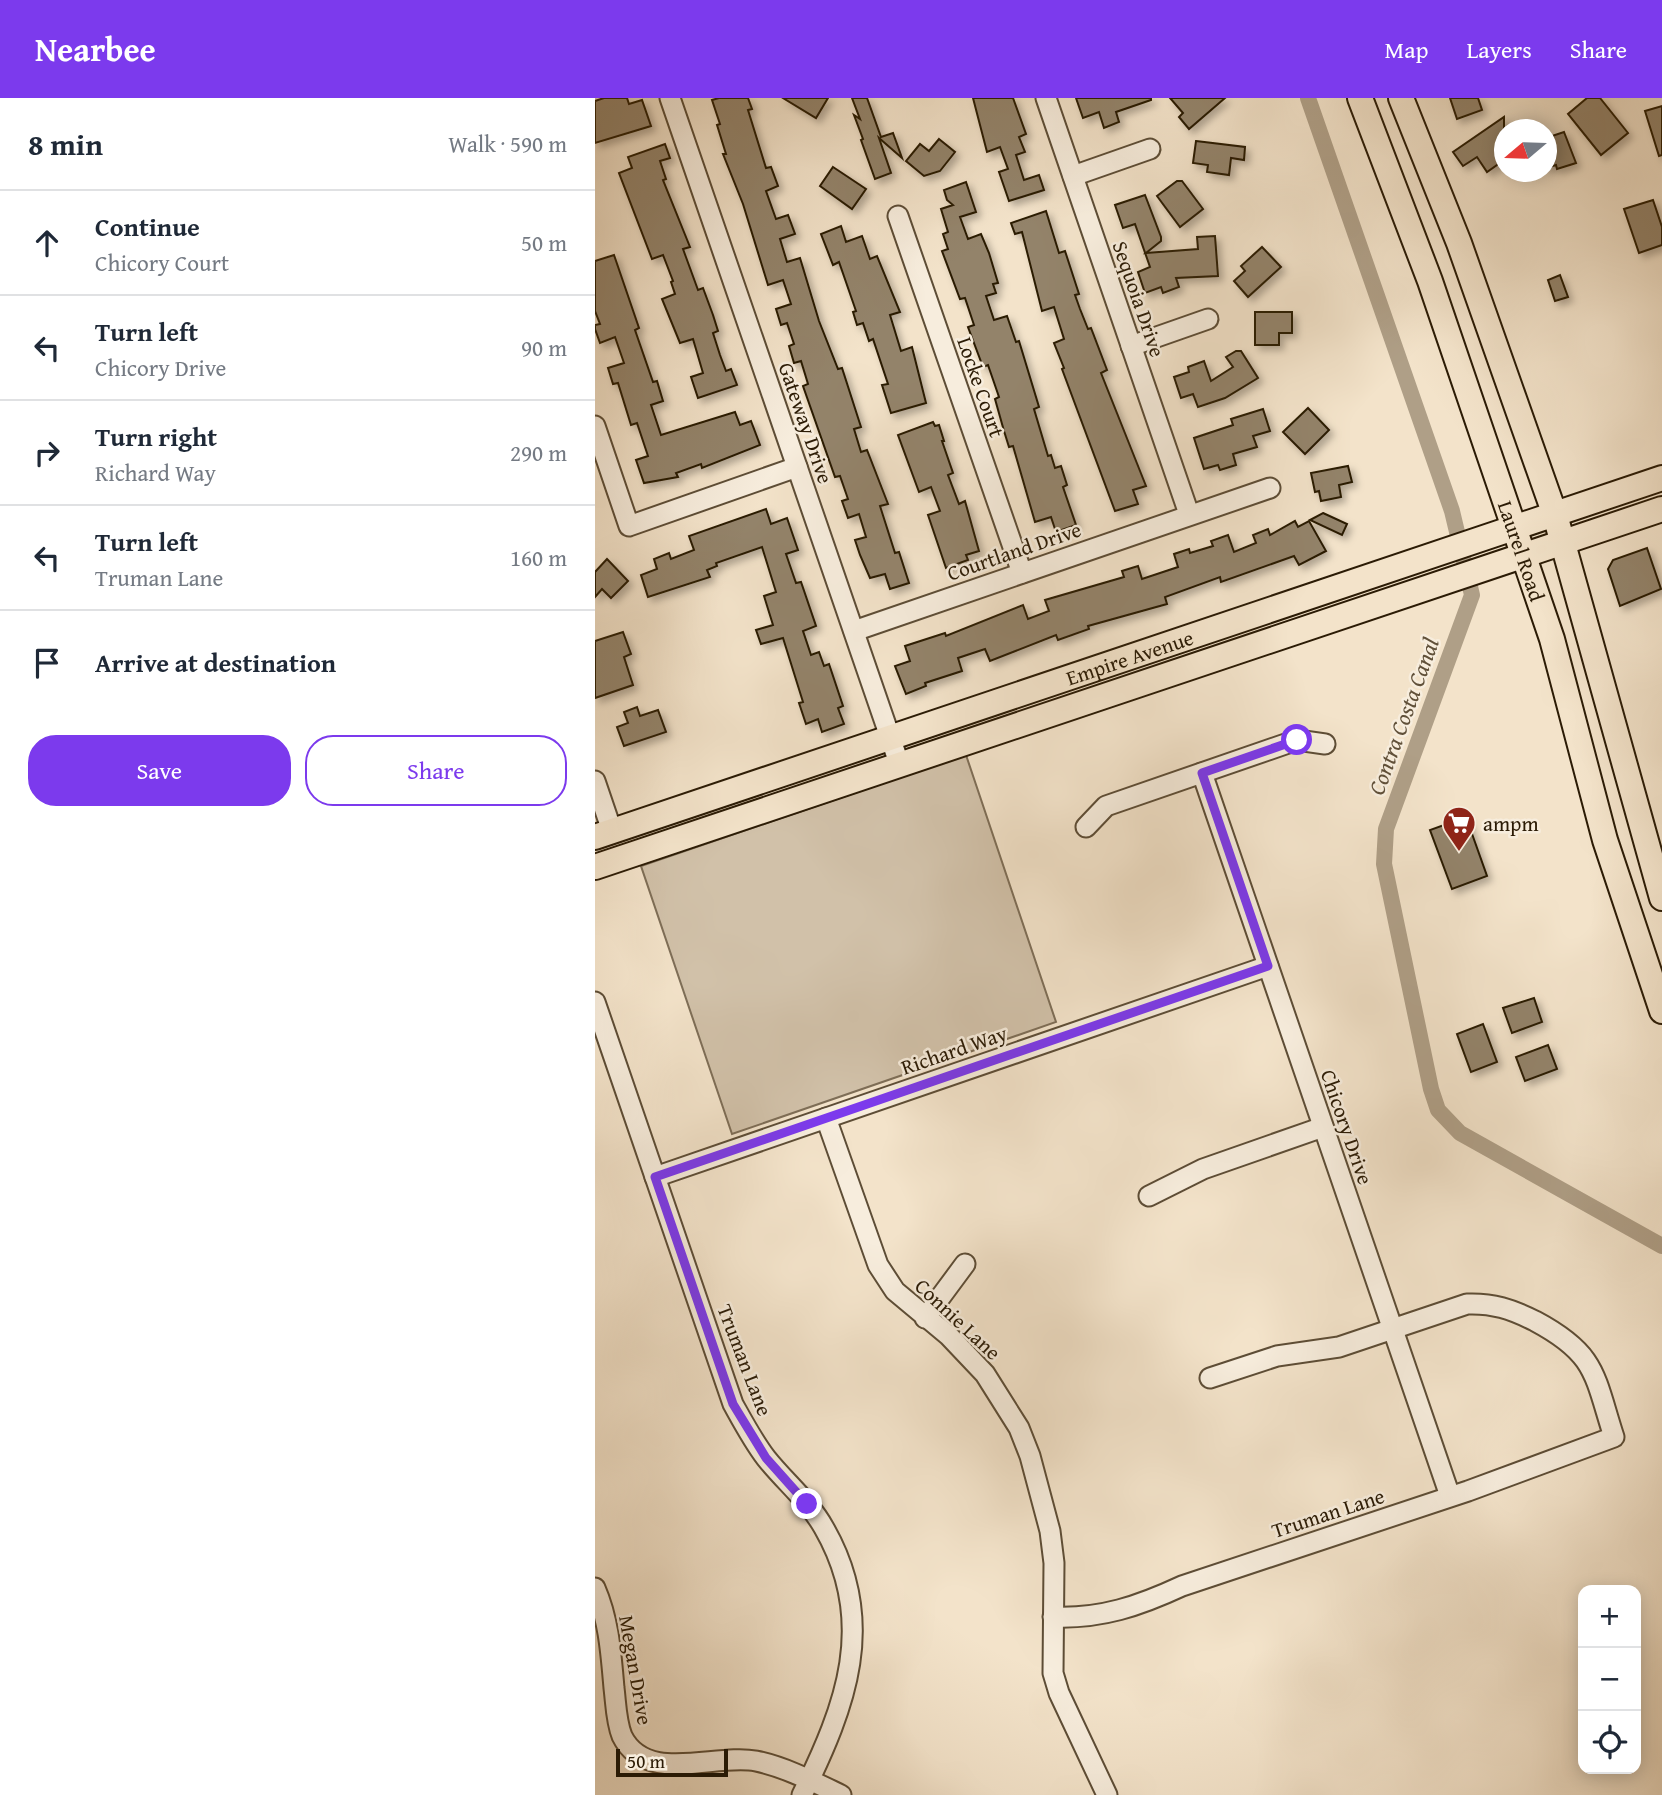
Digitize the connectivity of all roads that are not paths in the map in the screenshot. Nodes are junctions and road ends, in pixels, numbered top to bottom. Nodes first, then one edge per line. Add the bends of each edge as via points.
1 (670, 98) edge
2 (1046, 98) edge
3 (1360, 98) edge
4 (1401, 98) edge
5 (1150, 149) dead end
6 (1073, 176) junction
7 (898, 216) dead end
8 (1208, 319) dead end
9 (1131, 346) junction
10 (595, 426) edge
11 (797, 467) junction
12 (1662, 478) edge
13 (1270, 488) dead end
14 (1662, 509) edge
15 (1189, 514) junction
16 (1555, 515) junction
17 (1514, 529) junction
18 (1563, 542) junction
19 (1523, 555) junction
20 (1022, 573) junction
21 (854, 631) junction
22 (890, 737) junction
23 (1325, 744) dead end
24 (899, 763) junction
25 (1202, 773) junction
26 (595, 782) edge
27 (1086, 827) dead end
28 (604, 834) edge
29 (595, 867) edge
30 (1662, 898) edge
31 (1268, 966) junction
32 (1656, 972) edge
33 (595, 1002) edge
34 (1662, 1011) edge
35 (826, 1118) junction
36 (1323, 1127) junction
37 (655, 1177) junction
38 (1149, 1196) dead end
39 (965, 1264) dead end
40 (925, 1318) junction
41 (1393, 1329) junction
42 (1210, 1378) dead end
43 (1450, 1496) junction
44 (595, 1588) edge
45 (1053, 1617) junction
46 (805, 1788) edge
47 (841, 1795) edge
48 (1107, 1795) edge

1 - 11 street, Gateway Drive
2 - 6 street, Sequoia Drive
3 - 17 main road, Laurel Road via 1430,281
4 - 16 main road, Laurel Road via 1459,243
5 - 6 street
6 - 9 street, Sequoia Drive
7 - 20 street, Locke Court
8 - 9 street
9 - 15 street, Sequoia Drive
10 - 11 street via 629,526
11 - 21 street, Gateway Drive
12 - 16 main road, Empire Avenue
13 - 15 street, Courtland Drive
14 - 18 main road, Empire Avenue
15 - 20 street, Courtland Drive
16 - 17 main road, Empire Avenue
16 - 18 main road, Laurel Road
17 - 19 main road, Laurel Road
17 - 22 main road, Empire Avenue
18 - 19 main road, Empire Avenue
18 - 30 main road, Laurel Road
19 - 24 main road, Empire Avenue
19 - 32 main road, Laurel Road via 1552,639 1605,840
20 - 21 street, Courtland Drive
21 - 22 street, Gateway Drive
22 - 24 street, Gateway Drive
22 - 28 main road, Empire Avenue
23 - 25 street via 1297,740
24 - 29 main road, Empire Avenue
25 - 27 street via 1106,806
25 - 31 street, Chicory Drive
26 - 28 street
31 - 35 street, Richard Way
31 - 36 street, Chicory Drive
32 - 34 main road, Laurel Road
33 - 37 street, Truman Lane
35 - 37 street, Richard Way
35 - 40 street, Connie Lane via 879,1265 895,1292
36 - 38 street via 1203,1169
36 - 41 street, Chicory Drive
37 - 46 street, Truman Lane via 733,1404 766,1458 824,1527 849,1593 851,1671
39 - 40 street
40 - 45 street, Connie Lane via 985,1374 1019,1427 1050,1531
41 - 42 street via 1339,1347 1277,1356
41 - 43 street, Chicory Drive
41 - 43 street, Truman Lane via 1467,1304 1489,1303 1512,1309 1561,1335 1579,1349 1591,1368 1614,1437
43 - 45 street, Truman Lane via 1108,1615
44 - 46 street, Megan Drive via 607,1626 617,1717 632,1750 665,1764 758,1761
45 - 48 street, Connie Lane via 1053,1673 1059,1693
46 - 47 street, Megan Drive

